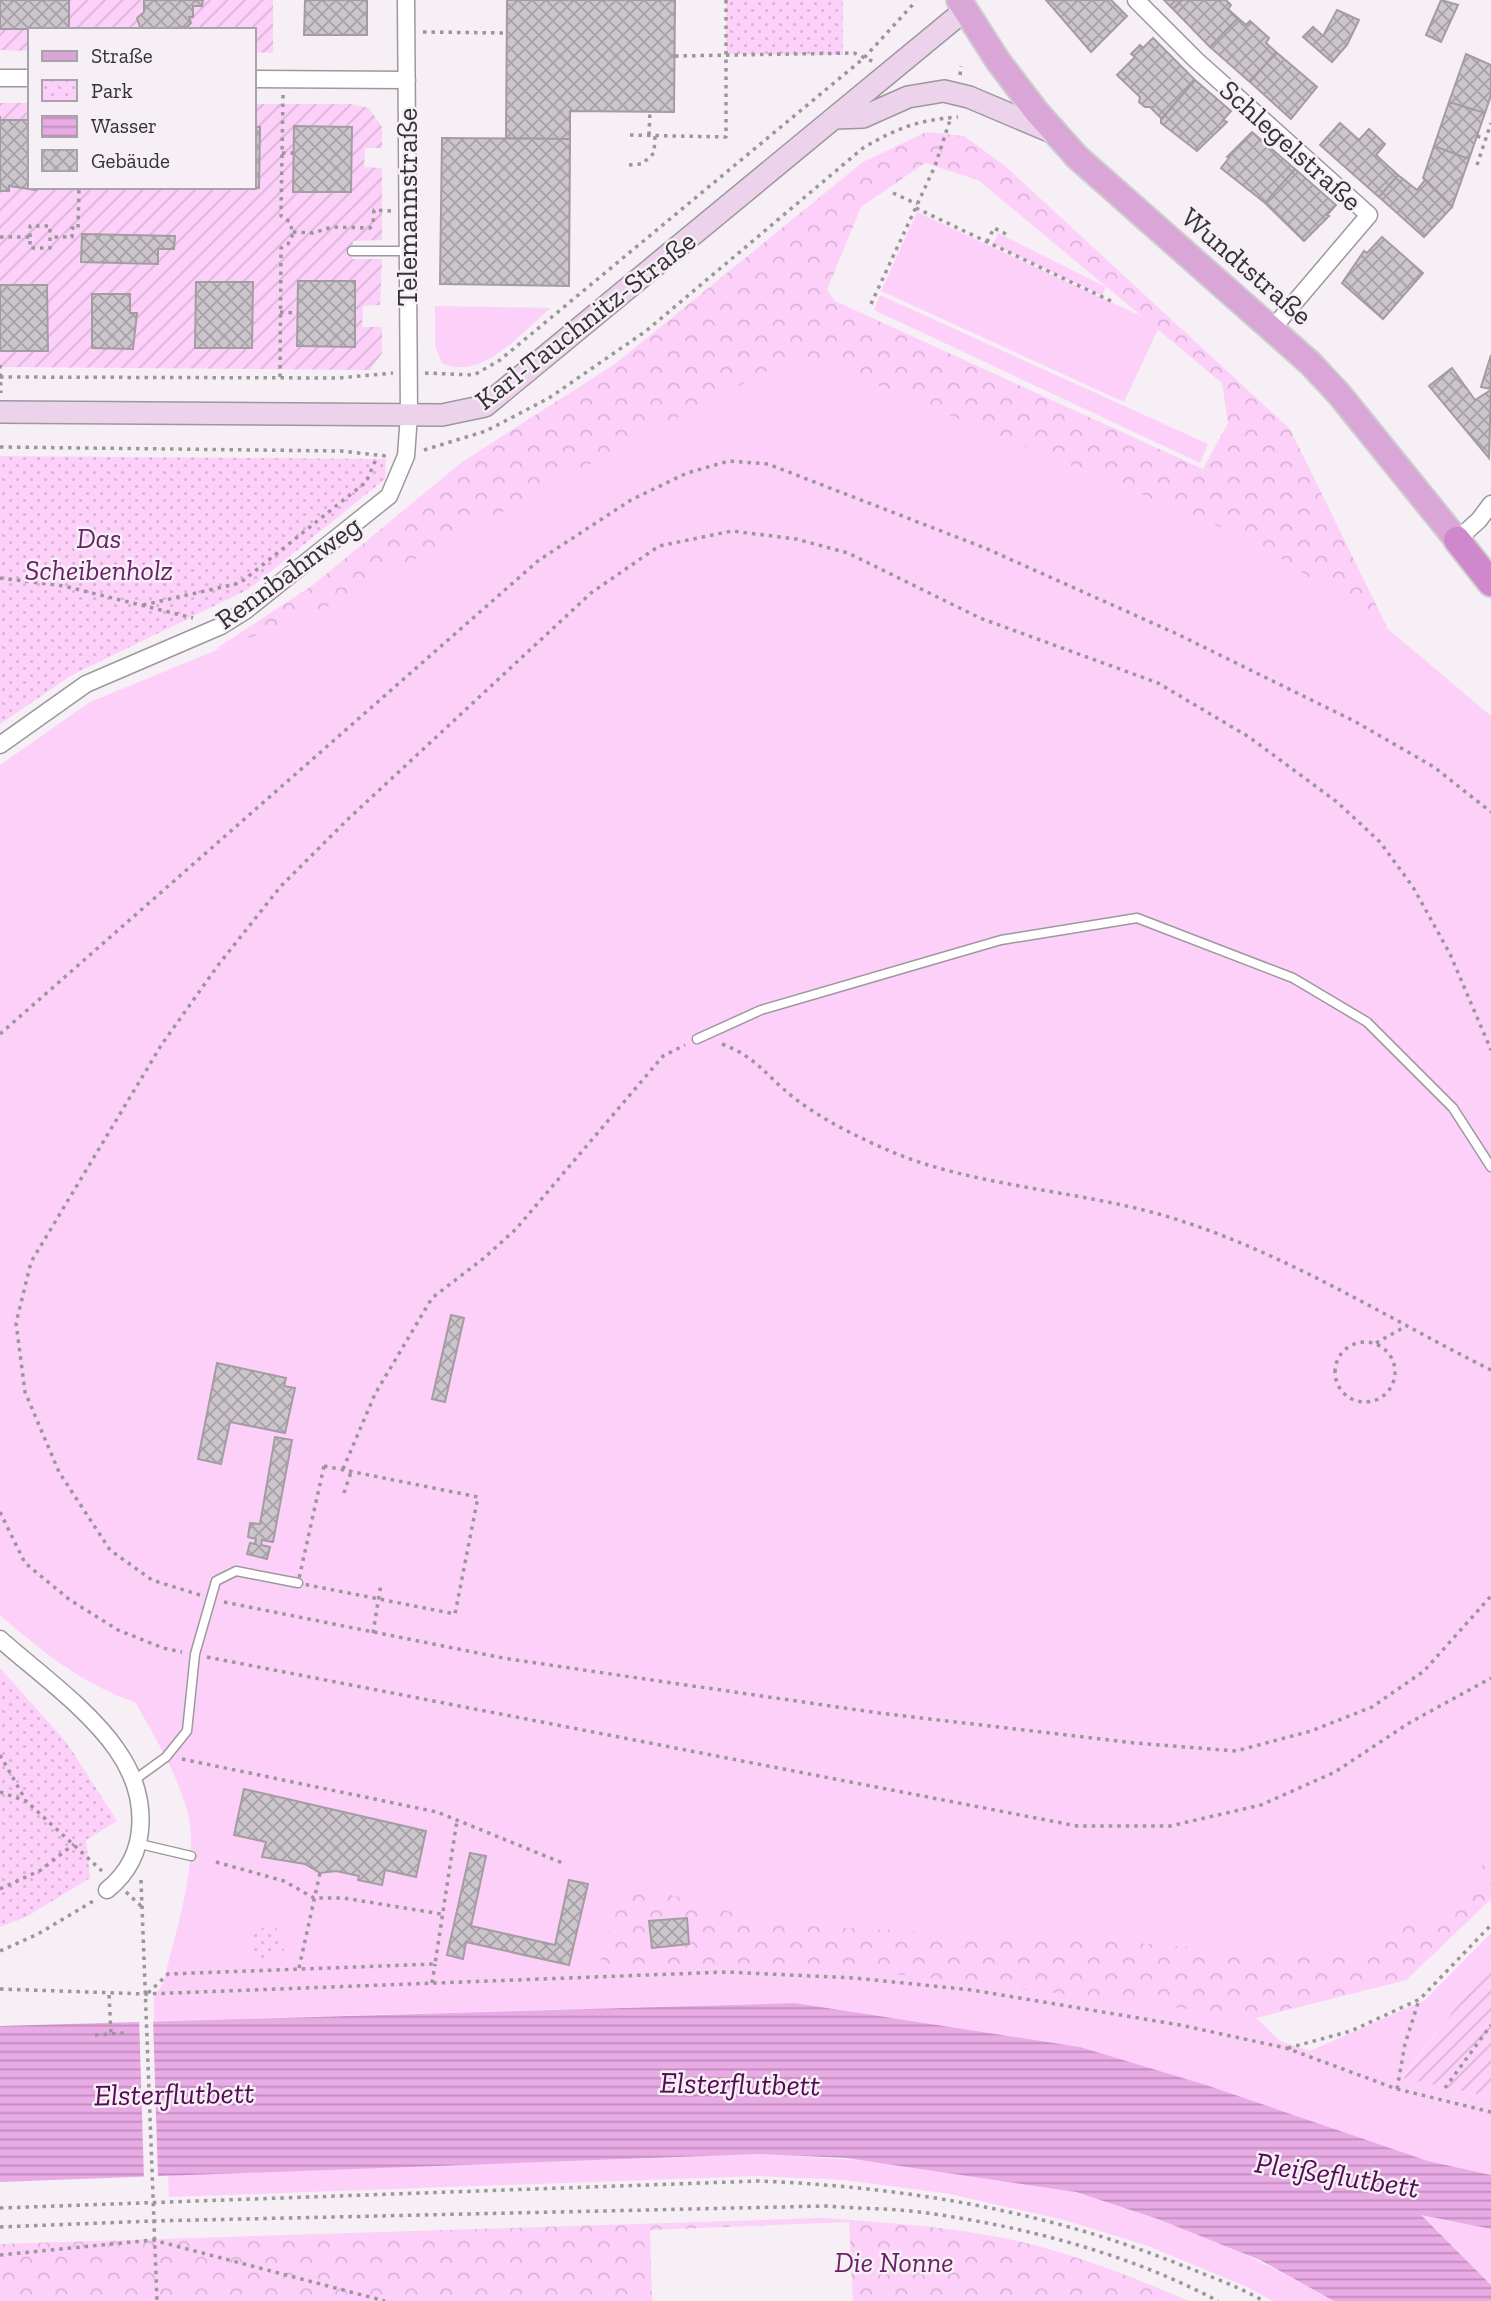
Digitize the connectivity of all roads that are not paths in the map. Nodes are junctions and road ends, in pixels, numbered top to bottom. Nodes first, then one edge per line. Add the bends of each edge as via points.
1 (406, 0) edge
2 (1136, 0) edge
3 (968, 3) edge
4 (0, 78) edge
5 (28, 78) edge
6 (256, 79) edge
7 (407, 80) junction
8 (836, 118) junction
9 (1054, 133) junction
10 (352, 251) dead end
11 (407, 251) junction
12 (1272, 329) junction
13 (1, 412) edge
14 (409, 415) junction
15 (1491, 504) edge
16 (1457, 540) junction
17 (1491, 583) edge
18 (0, 745) edge
19 (697, 1039) road end
20 (1491, 1167) edge
21 (298, 1583) road end
22 (0, 1639) edge
23 (133, 1781) junction
24 (140, 1844) junction
25 (191, 1856) dead end
26 (111, 1887) road end

1 - 7 street, Telemannstraße
2 - 12 street, Schlegelstraße via 1369,215
3 - 8 main road, Karl-Tauchnitz-Straße
3 - 9 main road, Wundtstraße via 998,61
4 - 5 street
6 - 7 street
7 - 11 street, Telemannstraße
8 - 9 main road via 863,117 908,97 944,92 969,97
8 - 14 main road, Karl-Tauchnitz-Straße via 485,406 459,413
9 - 12 main road, Wundtstraße
10 - 11 lane
11 - 14 street, Telemannstraße
12 - 16 main road, Wundtstraße via 1339,394
13 - 14 main road, Karl-Tauchnitz-Straße
14 - 18 street, Rennbahnweg via 406,456 389,496 245,611 221,626 86,684
15 - 16 street
16 - 17 highway, Wundtstraße
19 - 20 lane via 761,1010 1001,940 1137,918 1293,978 1367,1022 1453,1108
21 - 23 lane via 236,1571 216,1581 195,1654 187,1731 166,1757
22 - 23 street via 94,1723 116,1748
23 - 24 street via 140,1812
24 - 25 lane
24 - 26 street

